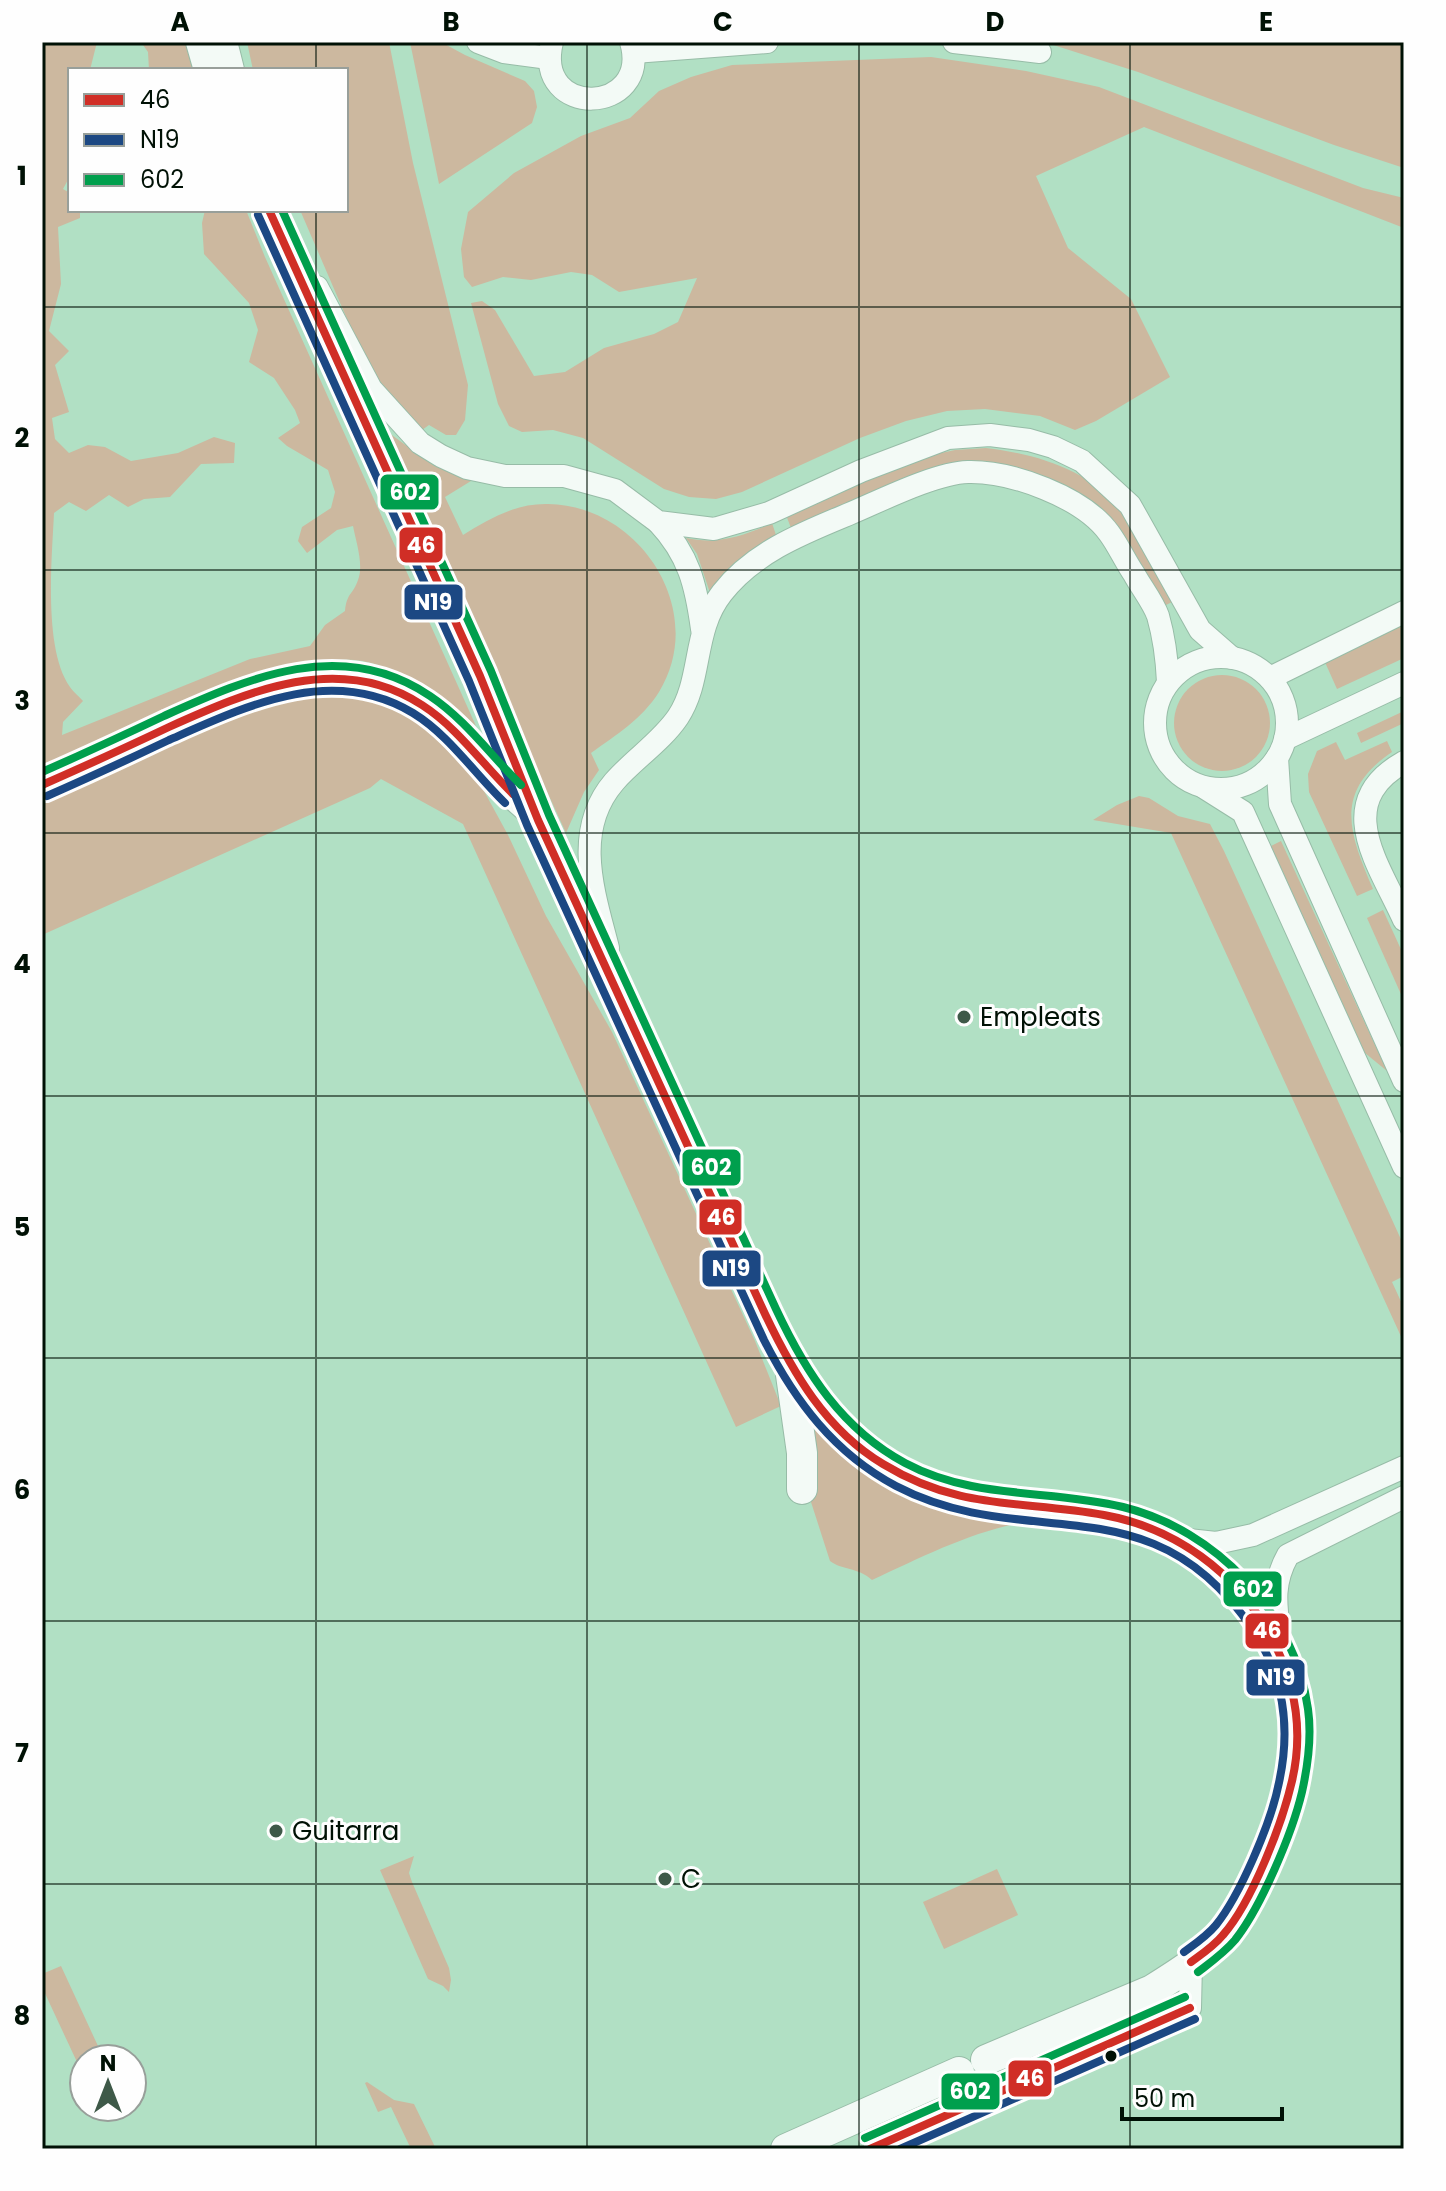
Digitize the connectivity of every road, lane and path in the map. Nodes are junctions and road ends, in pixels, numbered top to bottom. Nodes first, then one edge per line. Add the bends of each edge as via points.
1 (201, 42) edge
2 (220, 42) edge
3 (478, 42) edge
4 (767, 42) edge
5 (954, 42) edge
6 (632, 47) edge
7 (550, 50) edge
8 (1040, 52) dead end
9 (208, 68) edge
10 (226, 68) edge
11 (270, 212) edge
12 (270, 212) edge
13 (658, 522) junction
14 (1404, 612) edge
15 (702, 629) junction
16 (1232, 658) junction
17 (1270, 678) junction
18 (1168, 682) junction
19 (1404, 683) edge
20 (1281, 748) junction
21 (1404, 762) edge
22 (42, 785) edge
23 (1205, 788) junction
24 (534, 813) junction
25 (1404, 920) edge
26 (620, 996) junction
27 (1404, 1081) edge
28 (1402, 1159) edge
29 (789, 1361) junction
30 (1404, 1467) edge
31 (1378, 1479) junction
32 (802, 1489) dead end
33 (1397, 1500) edge
34 (1170, 1538) junction
35 (1283, 1659) junction
36 (1191, 1962) junction
37 (1190, 2008) dead end
38 (786, 2149) edge

1 - 9 main road
2 - 10 highway
3 - 7 street via 504,52
4 - 6 street
5 - 8 street
6 - 7 street via 628,79 608,96 595,99 564,90 554,79
11 - 13 street via 371,389 420,443 467,468 505,476 564,476 615,490
12 - 24 main road via 484,684
13 - 15 street via 687,564
13 - 16 street via 714,529 728,525 948,438 990,435 1029,440 1082,461 1130,505 1200,630
14 - 17 street
15 - 18 street via 722,593 765,552 920,484 968,472 1039,486 1074,501 1108,531 1157,613
15 - 26 street via 688,699 679,716 614,782 599,802 590,831 595,898
16 - 17 street
16 - 18 street via 1208,658 1186,666
17 - 20 street via 1286,712
18 - 23 street via 1158,699 1154,729 1160,751 1186,780
19 - 20 street
20 - 23 street via 1266,772 1247,784
20 - 27 street via 1280,804
21 - 25 street via 1379,781 1366,807 1364,828
22 - 24 main road via 249,693 315,678 344,678 421,704
23 - 28 street via 1243,812
24 - 26 main road
26 - 29 main road
29 - 32 main road via 798,1409
29 - 34 main road via 842,1434 902,1477 990,1503 1098,1514
30 - 31 street
31 - 33 street
31 - 34 street via 1253,1535 1216,1543
33 - 35 street via 1288,1555 1278,1572 1275,1596
34 - 35 main road via 1238,1587 1258,1611
35 - 36 main road via 1297,1749 1286,1813 1224,1934
36 - 37 street
36 - 38 main road via 1152,1990

